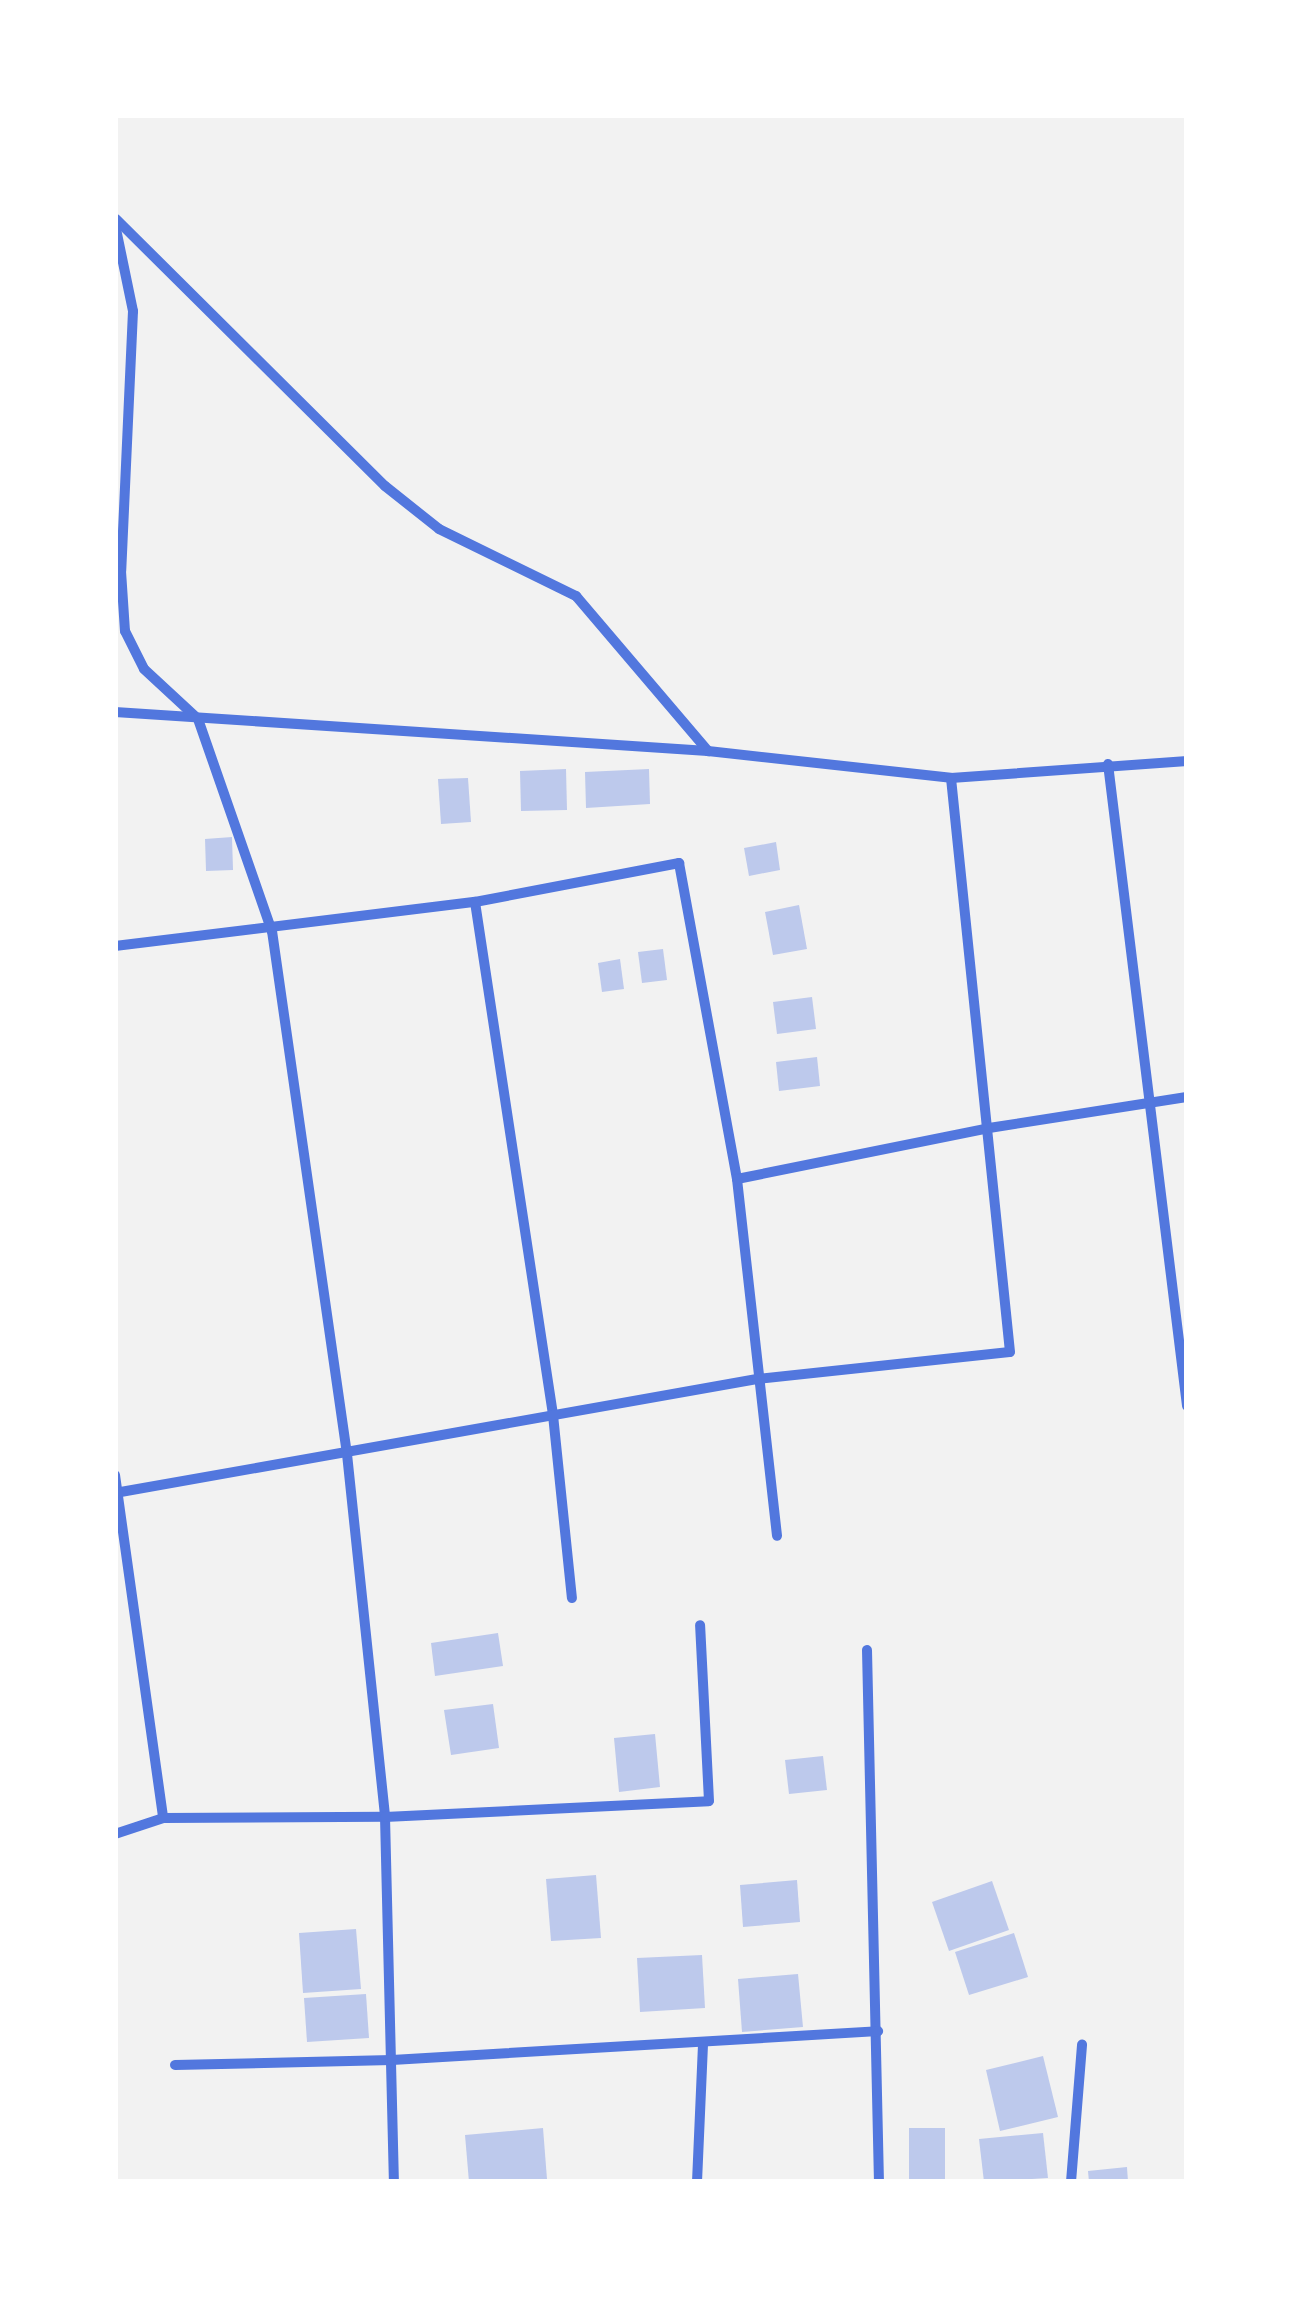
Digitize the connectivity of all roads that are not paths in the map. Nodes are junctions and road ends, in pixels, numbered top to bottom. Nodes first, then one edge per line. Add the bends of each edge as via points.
1 (115, 221) edge
2 (119, 517) edge
3 (115, 712) edge
4 (198, 719) junction
5 (708, 751) junction
6 (1187, 761) edge
7 (1108, 764) junction
8 (951, 778) junction
9 (474, 902) junction
10 (272, 931) junction
11 (115, 946) edge
12 (1187, 1097) edge
13 (1150, 1102) junction
14 (989, 1128) junction
15 (737, 1180) junction
16 (758, 1379) junction
17 (1187, 1406) edge
18 (553, 1415) junction
19 (347, 1454) junction
20 (115, 1475) edge
21 (115, 1493) edge
22 (778, 1536) dead end
23 (572, 1598) dead end
24 (700, 1626) dead end
25 (867, 1650) dead end
26 (385, 1817) junction
27 (164, 1818) junction
28 (115, 1834) edge
29 (878, 2031) junction
30 (703, 2043) junction
31 (1082, 2044) dead end
32 (392, 2060) junction
33 (175, 2066) dead end
34 (394, 2182) edge
35 (697, 2182) edge
36 (879, 2182) edge
37 (1071, 2182) edge

1 - 2 street via 134,311
1 - 5 street via 385,486 439,529 576,596
2 - 4 street via 125,631 144,669
3 - 4 street
4 - 5 street
4 - 10 street
5 - 8 street
6 - 7 street
7 - 8 street
7 - 13 street
8 - 14 street
9 - 10 street
9 - 15 street via 679,863
9 - 18 street
10 - 11 street
10 - 19 street
12 - 13 street
13 - 14 street
13 - 17 street
14 - 15 street
14 - 16 street via 1010,1352
15 - 16 street
16 - 18 street
16 - 22 street
18 - 19 street
18 - 23 street
19 - 21 street
19 - 26 street
20 - 21 street
21 - 27 street
24 - 26 street via 710,1801
25 - 29 street
26 - 27 street
26 - 32 street
27 - 28 street
29 - 30 street
29 - 36 street
30 - 32 street
30 - 35 street
31 - 37 street
32 - 33 street
32 - 34 street

